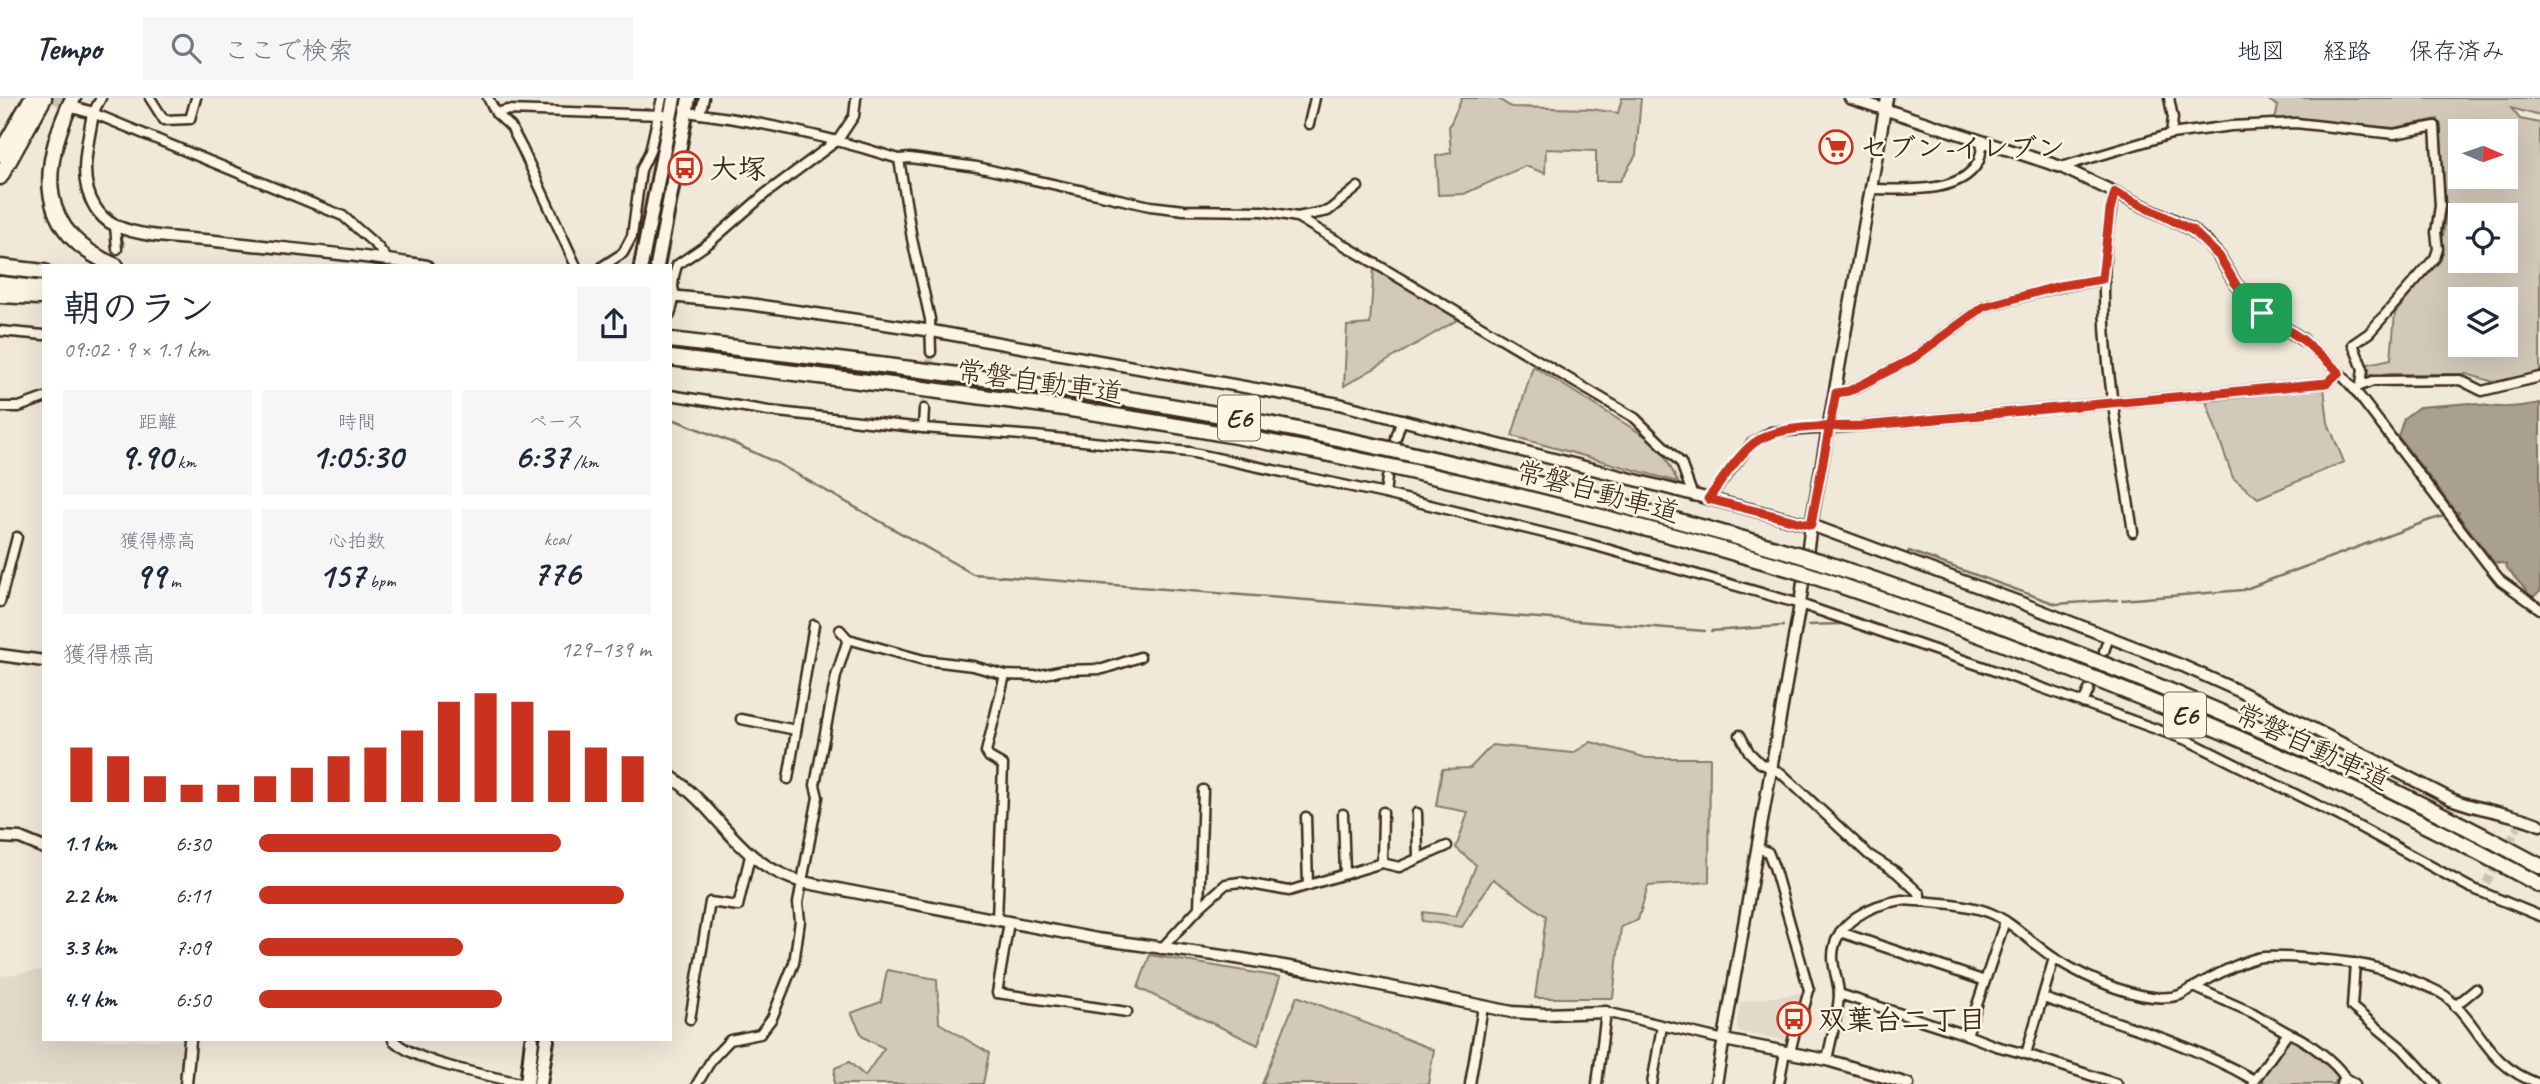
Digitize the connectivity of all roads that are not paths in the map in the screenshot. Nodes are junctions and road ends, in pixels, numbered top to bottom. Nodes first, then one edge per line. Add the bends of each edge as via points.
1 (32, 98) edge
2 (44, 98) edge
3 (100, 98) edge
4 (150, 98) edge
5 (196, 98) edge
6 (488, 98) edge
7 (662, 98) edge
8 (674, 98) edge
9 (690, 98) edge
10 (704, 98) edge
11 (856, 98) edge
12 (1315, 98) edge
13 (1850, 98) edge
14 (2169, 98) edge
15 (74, 103) edge
16 (1887, 104) edge
17 (93, 113) junction
18 (496, 113) junction
19 (693, 113) junction
20 (664, 115) junction
21 (1308, 124) dead end
22 (2171, 134) junction
23 (838, 140) junction
24 (1983, 143) junction
25 (0, 154) edge
26 (900, 159) junction
27 (2061, 167) junction
28 (0, 177) edge
29 (1359, 187) dead end
30 (1872, 189) junction
31 (2115, 192) junction
32 (1297, 218) junction
33 (115, 226) junction
34 (117, 249) dead end
35 (388, 260) junction
36 (365, 262) edge
37 (112, 264) edge
38 (415, 264) edge
39 (575, 264) edge
40 (606, 264) edge
41 (641, 264) edge
42 (657, 264) edge
43 (0, 267) edge
44 (42, 272) edge
45 (2102, 279) junction
46 (0, 284) edge
47 (42, 289) edge
48 (0, 295) edge
49 (673, 296) edge
50 (42, 298) edge
51 (0, 331) edge
52 (932, 331) junction
53 (42, 335) edge
54 (672, 340) edge
55 (2303, 340) joint
56 (931, 352) tunnel mouth
57 (672, 358) edge
58 (2339, 372) junction
59 (2540, 377) edge
60 (2358, 387) junction
61 (1836, 393) junction
62 (672, 395) edge
63 (42, 399) edge
64 (2114, 402) junction
65 (0, 407) edge
66 (923, 409) tunnel mouth
67 (1402, 419) junction
68 (1830, 427) junction
69 (923, 428) junction
70 (1396, 438) dead end
71 (1387, 478) dead end
72 (1385, 494) junction
73 (1693, 496) junction
74 (1708, 499) junction
75 (1811, 525) junction
76 (2133, 532) dead end
77 (17, 537) dead end
78 (0, 602) edge
79 (1800, 604) junction
80 (2538, 604) edge
81 (814, 625) dead end
82 (840, 631) dead end
83 (2109, 637) junction
84 (848, 639) junction
85 (2104, 650) dead end
86 (0, 655) edge
87 (1140, 657) dead end
88 (42, 661) edge
89 (1005, 674) junction
90 (2089, 690) dead end
91 (2083, 703) junction
92 (741, 719) dead end
93 (796, 730) junction
94 (1740, 736) dead end
95 (1771, 769) junction
96 (672, 778) edge
97 (788, 779) dead end
98 (1203, 789) dead end
99 (1383, 812) dead end
100 (1417, 813) dead end
101 (1343, 814) dead end
102 (1306, 817) dead end
103 (2540, 825) edge
104 (0, 837) edge
105 (1447, 846) dead end
106 (42, 847) edge
107 (1757, 848) junction
108 (750, 856) junction
109 (1418, 858) junction
110 (1382, 863) junction
111 (2540, 866) edge
112 (1345, 874) junction
113 (802, 882) junction
114 (2486, 883) tunnel mouth
115 (1308, 885) junction
116 (2540, 885) edge
117 (2481, 892) junction
118 (1920, 901) junction
119 (1199, 908) junction
120 (2539, 916) edge
121 (997, 920) junction
122 (2005, 921) junction
123 (1009, 922) junction
124 (1840, 932) junction
125 (1161, 948) junction
126 (2054, 958) junction
127 (2355, 963) junction
128 (1985, 981) junction
129 (2194, 987) junction
130 (2476, 989) dead end
131 (1839, 994) junction
132 (2043, 998) junction
133 (2455, 1006) junction
134 (1483, 1007) junction
135 (1127, 1012) dead end
136 (1606, 1012) junction
137 (690, 1019) dead end
138 (1662, 1026) junction
139 (2288, 1033) junction
140 (1967, 1035) junction
141 (1724, 1040) junction
142 (190, 1041) edge
143 (394, 1041) edge
144 (532, 1041) edge
145 (547, 1041) edge
146 (1787, 1052) junction
147 (2026, 1054) junction
148 (1828, 1060) junction
149 (2516, 1080) edge
150 (2343, 1081) edge
151 (2253, 1082) edge
152 (186, 1084) edge
153 (525, 1084) edge
154 (540, 1084) edge
155 (697, 1084) edge
156 (1470, 1084) edge
157 (1597, 1084) edge
158 (1652, 1084) edge
159 (1716, 1084) edge
160 (1779, 1084) edge
161 (1908, 1084) edge
162 (2117, 1084) edge
163 (2356, 1084) edge
164 (2435, 1084) edge
165 (2539, 1084) edge

1 - 25 highway
2 - 28 highway
3 - 17 street
4 - 5 street via 164,120 190,119
6 - 18 street
7 - 20 street
8 - 20 highway
9 - 19 highway
10 - 19 street
11 - 23 street via 854,116
12 - 21 street
13 - 16 street
14 - 22 street
15 - 17 street
15 - 37 highway via 61,123 51,158 51,199 76,243
16 - 24 street
16 - 30 street
17 - 33 street via 84,168 88,190 95,208
17 - 35 street via 343,216
18 - 20 street
18 - 39 street via 511,127 522,148
19 - 23 street
19 - 42 highway
20 - 40 street via 641,170 632,236 623,253
20 - 41 highway
22 - 27 street
22 - 60 street via 2258,124 2296,123 2394,134 2435,126 2438,249 2369,333 2353,344 2363,369
23 - 26 street
23 - 49 street via 677,265
24 - 27 street
24 - 30 street via 1978,164 1954,182 1935,188
26 - 32 street via 977,167 1150,206 1262,211
26 - 52 street
27 - 31 street
29 - 32 street via 1328,211
30 - 61 street
31 - 45 street
31 - 55 street via 2192,230 2219,256 2262,313
32 - 73 street via 1635,418 1681,463
33 - 34 street
33 - 36 street
35 - 36 street
35 - 38 street
43 - 44 highway
45 - 61 street via 1983,307 1912,359
45 - 64 street
46 - 47 highway
48 - 50 highway
49 - 52 street
51 - 53 street
52 - 56 street
52 - 67 street
54 - 111 highway, 常磐自動車道 / E6, bridge via 918,370 1239,418 1502,474 1668,517 1956,607 2191,698 2395,791
55 - 58 street
57 - 116 highway, 常磐自動車道 / E6, bridge via 916,388 1234,436 1499,490 1663,532 1937,619 2185,715 2399,813
58 - 60 street
58 - 64 street via 2327,383
59 - 60 street via 2482,391 2460,380 2374,381
60 - 80 street via 2501,581
61 - 68 street
62 - 69 street
63 - 65 street via 19,407
64 - 68 street
64 - 76 street
66 - 69 street
67 - 70 street
67 - 73 street
68 - 74 street via 1771,432 1751,444
68 - 75 street
69 - 72 street via 1189,452
71 - 72 street
72 - 79 street via 1589,544
73 - 74 street
74 - 75 street
75 - 79 street
75 - 83 street
77 - 78 street
79 - 91 street
79 - 95 street
81 - 93 street
82 - 84 street
83 - 85 street
83 - 103 street via 2241,692 2451,799
84 - 89 street via 925,660
84 - 113 street via 828,716
86 - 88 street
87 - 89 street via 1103,669 1036,676
89 - 121 street via 986,752 1003,765
90 - 91 street
91 - 117 street via 2189,741
92 - 93 street
93 - 97 street
94 - 95 street via 1749,752
95 - 107 street
95 - 118 street via 1782,773 1869,855 1896,872 1920,894
96 - 108 street via 698,798
98 - 119 street
99 - 110 street
100 - 109 street
101 - 112 street
102 - 115 street
104 - 106 street via 20,838
105 - 109 street
107 - 141 street
107 - 146 street via 1768,852 1774,867 1809,990
108 - 113 street
108 - 137 street via 738,906 710,902
109 - 110 street via 1399,867
110 - 112 street
112 - 115 street
113 - 121 street
113 - 155 street via 794,963 772,1018 760,1034 730,1040
114 - 117 street
115 - 119 street via 1289,891 1240,882 1226,884
117 - 120 street
118 - 122 street via 1989,912
118 - 124 street via 1892,901 1858,915
119 - 125 street
121 - 123 street
122 - 126 street
122 - 128 street
123 - 125 street
123 - 135 street via 997,993
124 - 128 street
124 - 131 street via 1833,946
125 - 134 street via 1313,971
126 - 129 street via 2152,997 2170,998
126 - 132 street
127 - 129 street via 2259,957
127 - 133 street via 2428,987
127 - 164 street via 2353,1007 2403,1049
128 - 140 street
129 - 139 street
130 - 133 street
131 - 140 street
131 - 148 street
132 - 147 street
132 - 151 street via 2185,1045
133 - 149 street
134 - 136 street via 1545,1014
134 - 156 street
136 - 138 street
136 - 157 street
138 - 141 street
138 - 158 street
139 - 150 street via 2342,1070
139 - 151 street
140 - 147 street
141 - 146 street
141 - 159 street
142 - 152 street
143 - 153 street via 419,1056
144 - 153 highway
145 - 154 highway
146 - 148 street
146 - 160 street
147 - 162 street
148 - 161 street
149 - 165 street
150 - 163 street

